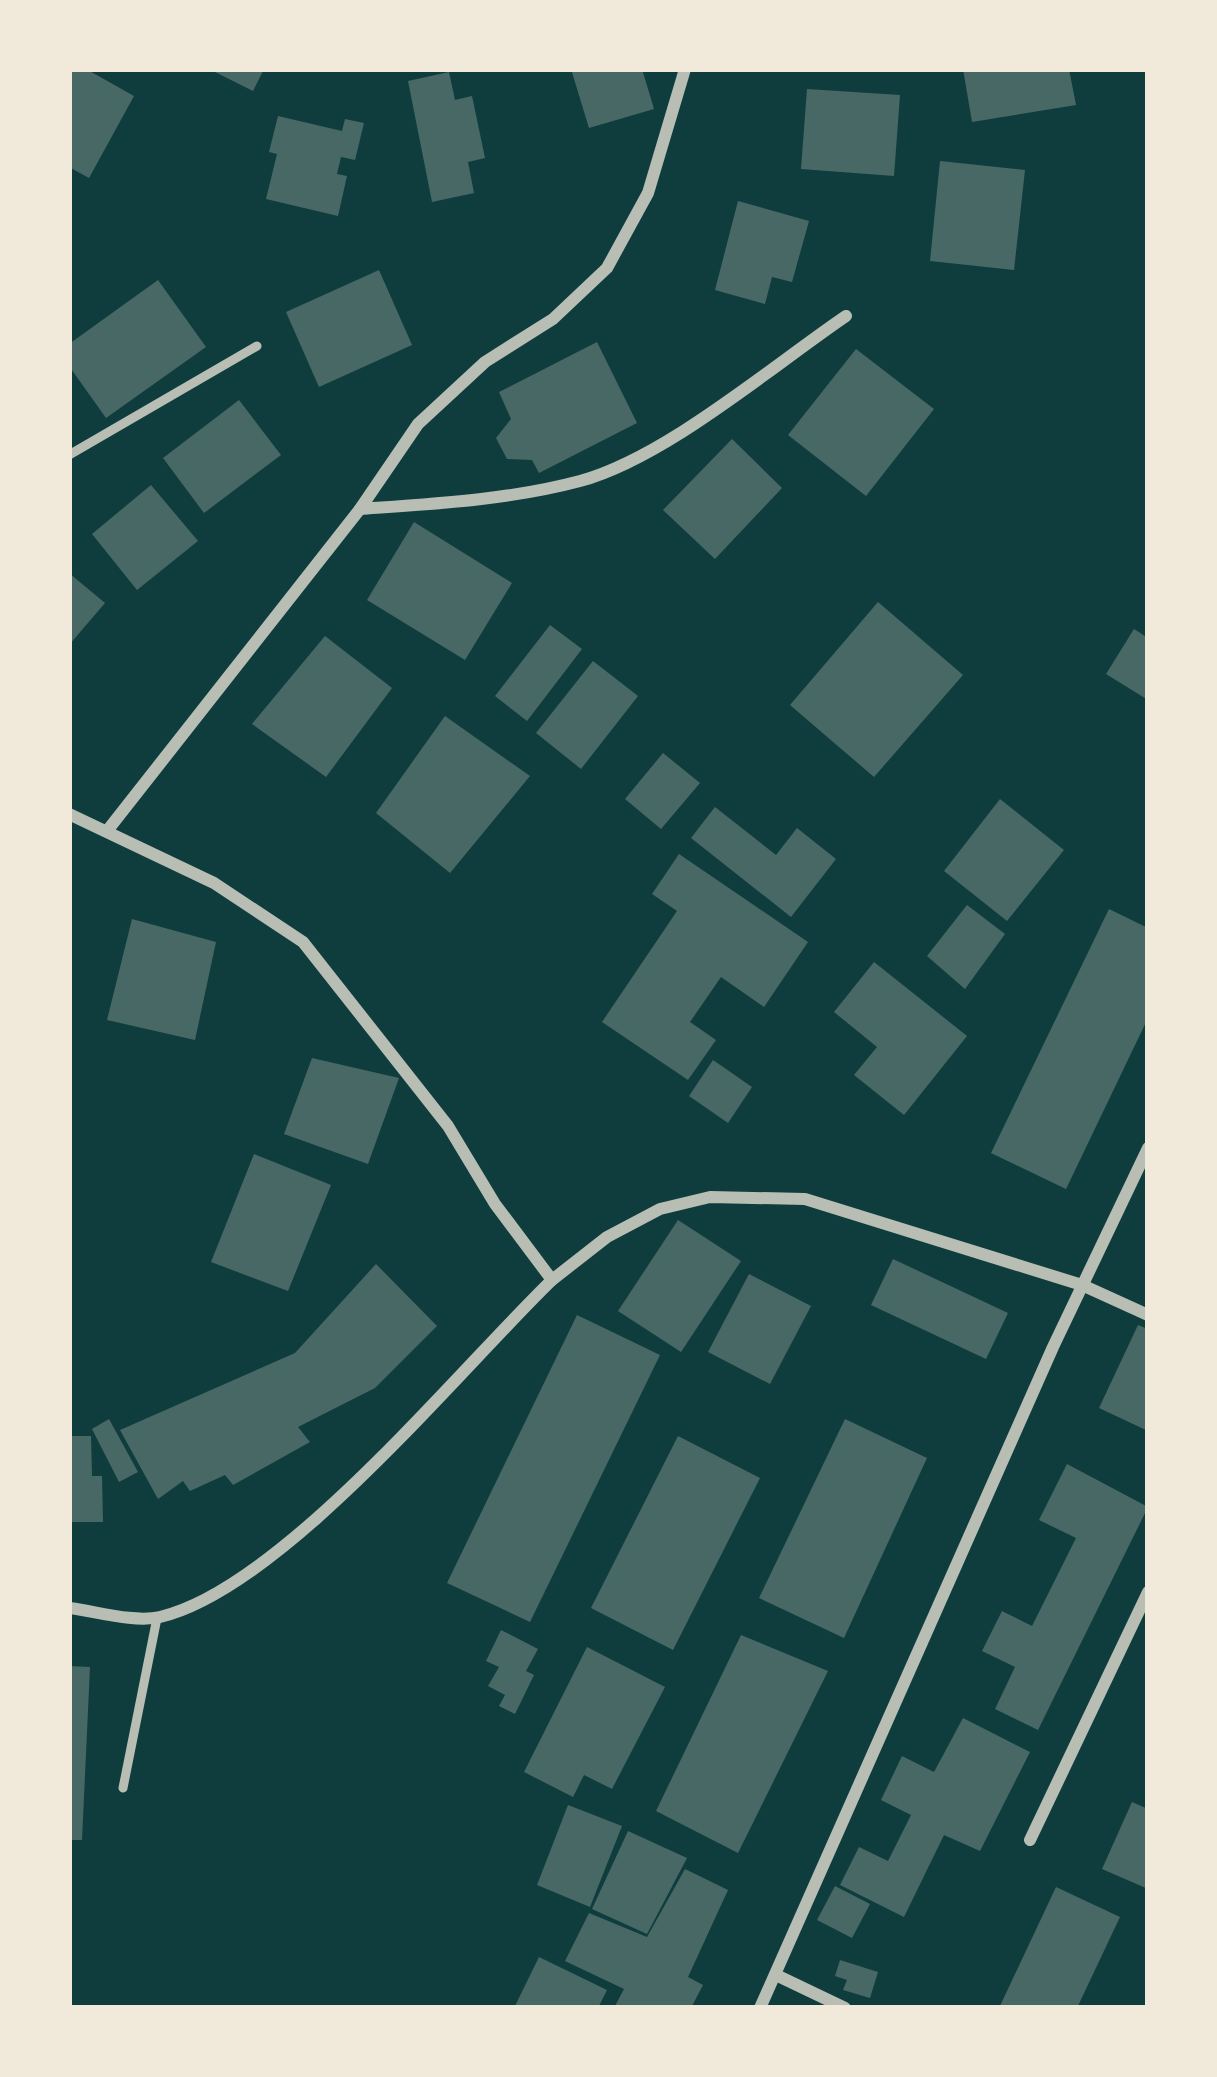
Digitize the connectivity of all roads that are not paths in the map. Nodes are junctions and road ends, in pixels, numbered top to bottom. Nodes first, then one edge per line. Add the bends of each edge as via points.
1 (685, 69) edge
2 (846, 316) dead end
3 (257, 346) dead end
4 (69, 455) edge
5 (360, 509) junction
6 (69, 814) edge
7 (107, 831) junction
8 (1148, 1148) edge
9 (553, 1280) junction
10 (1082, 1285) junction
11 (1148, 1315) edge
12 (1148, 1592) edge
13 (69, 1608) edge
14 (158, 1618) junction
15 (123, 1788) dead end
16 (1030, 1840) dead end
17 (776, 1975) junction
18 (760, 2008) edge
19 (845, 2008) edge

1 - 5 street via 648,193 607,268 418,424
2 - 5 street via 641,456 581,481
3 - 4 lane
5 - 7 street
6 - 7 street
7 - 9 street via 214,883 303,942 448,1126
8 - 10 street
9 - 10 street via 607,1237 660,1209 710,1197 805,1199
9 - 14 street via 318,1516 240,1581
10 - 11 street
10 - 17 street
12 - 16 street
13 - 14 street
14 - 15 lane
17 - 18 street
17 - 19 street

